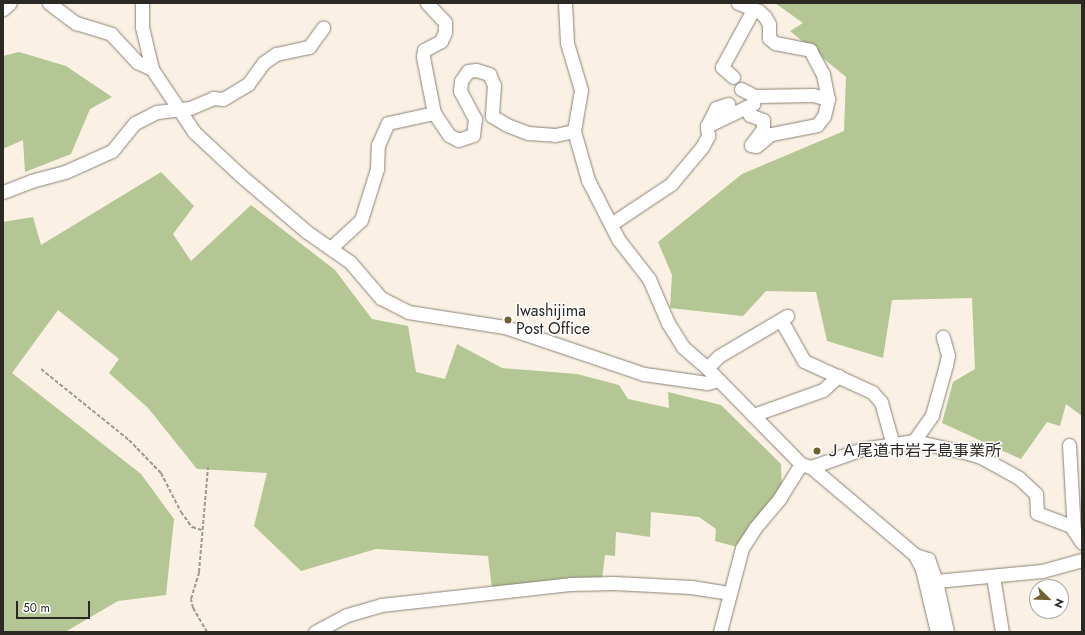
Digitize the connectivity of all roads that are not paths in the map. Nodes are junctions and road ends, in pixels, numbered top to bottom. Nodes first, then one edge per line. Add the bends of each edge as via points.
1 (10, 3) edge
2 (49, 3) edge
3 (142, 3) edge
4 (427, 3) edge
5 (565, 3) edge
6 (738, 3) edge
7 (3, 9) edge
8 (753, 10) junction
9 (323, 28) dead end
10 (152, 69) junction
11 (733, 77) dead end
12 (741, 89) dead end
13 (755, 96) junction
14 (828, 99) junction
15 (728, 104) dead end
16 (746, 107) junction
17 (177, 108) junction
18 (434, 113) junction
19 (707, 126) junction
20 (574, 131) junction
21 (3, 192) edge
22 (611, 224) junction
23 (332, 250) junction
24 (943, 337) dead end
25 (707, 368) junction
26 (838, 376) junction
27 (718, 380) junction
28 (753, 415) junction
29 (914, 441) junction
30 (894, 445) junction
31 (1069, 445) dead end
32 (806, 465) junction
33 (1074, 531) junction
34 (1082, 543) edge
35 (915, 555) junction
36 (1082, 560) edge
37 (993, 576) junction
38 (936, 581) junction
39 (729, 593) junction
40 (315, 632) edge
41 (720, 632) edge
42 (937, 632) edge
43 (947, 632) edge
44 (1002, 632) edge

1 - 7 street
2 - 10 street via 76,23 111,34 137,62
3 - 10 street via 142,27
4 - 18 street via 445,22 445,32 441,41 424,50 423,57
5 - 20 street via 567,44 581,90
6 - 8 street
8 - 11 street via 722,67
8 - 14 street via 765,17 769,24 769,38 775,43 810,50 823,74
9 - 17 street via 309,47 276,54 263,63 248,84 223,99 213,98 190,108
10 - 17 street
12 - 13 street
13 - 14 street via 813,95
13 - 16 street via 753,104
14 - 16 street via 824,116 817,125 770,134 756,146 751,145 763,129 763,120 750,115
15 - 19 street via 716,108
16 - 19 street
17 - 21 street via 156,112 135,123 112,151 65,172
17 - 23 street via 194,132 239,174
18 - 20 street via 449,135 458,140 474,135 475,119 460,91 461,81 468,71 476,70 489,74 494,85 492,116 506,125 528,133 555,135
18 - 23 street via 388,123 378,144 377,169 361,220 335,244
19 - 22 street via 708,136 683,172 671,184
20 - 22 street via 588,180
22 - 25 street via 618,239 649,279 668,323 683,347
23 - 27 street via 350,262 381,298 408,312 505,328 644,374 707,383
24 - 29 street via 948,355 932,416
25 - 26 street via 719,356 784,318 804,361
25 - 27 street
26 - 28 street via 823,390
26 - 30 street via 872,392 881,402
27 - 28 street
28 - 32 street
29 - 30 street
29 - 33 street via 968,453 991,462 1019,478 1036,494 1037,513 1070,526
30 - 32 street via 862,449
31 - 33 street
32 - 35 street
32 - 39 street via 748,537 738,559
33 - 34 street
35 - 38 street via 928,559
35 - 42 street via 922,569
36 - 37 street via 1042,571
37 - 38 street
37 - 44 street
38 - 43 street
39 - 40 street via 691,587 614,583 570,584 381,605 347,615
39 - 41 street

